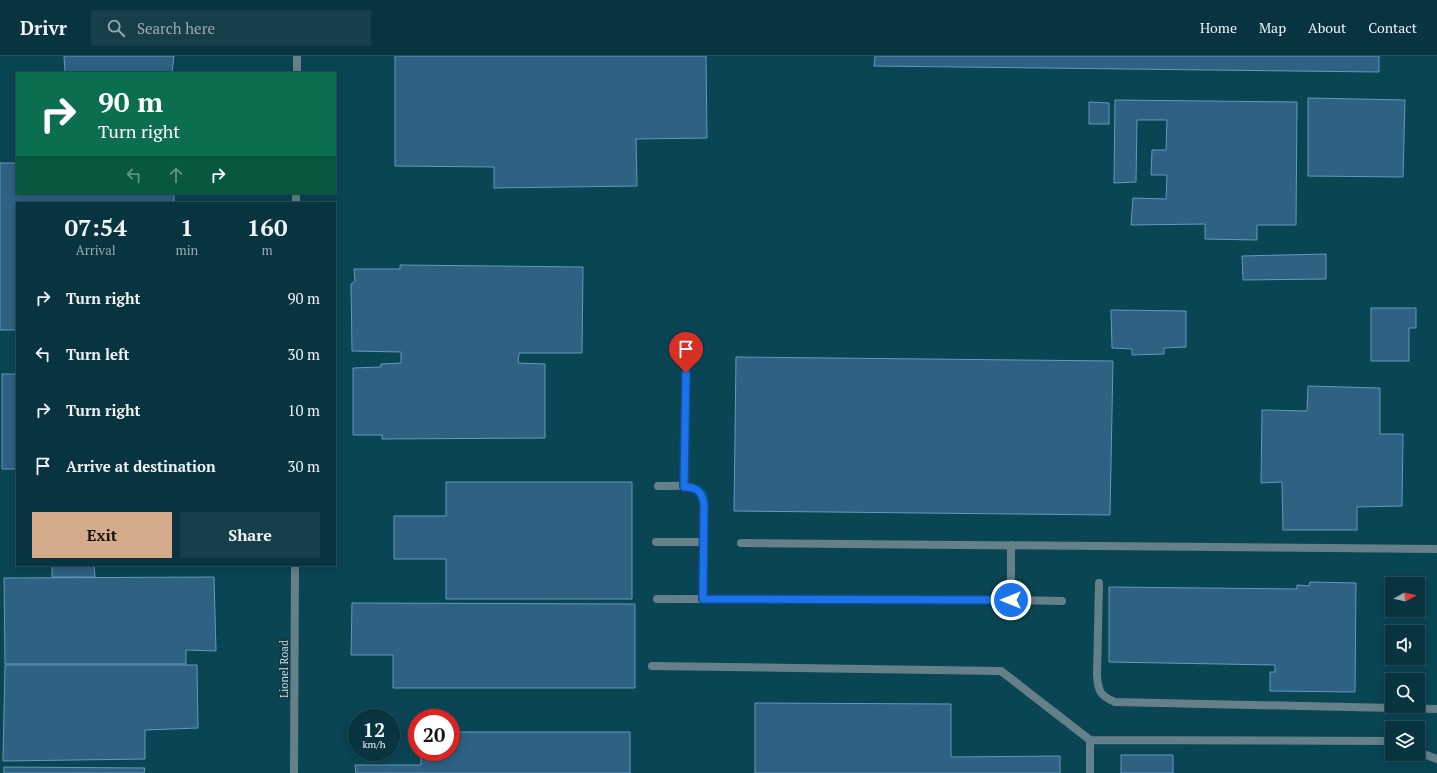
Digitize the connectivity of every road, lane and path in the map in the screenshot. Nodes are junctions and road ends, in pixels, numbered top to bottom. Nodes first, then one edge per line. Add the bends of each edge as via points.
1 (297, 56) edge
2 (296, 72) edge
3 (686, 373) dead end
4 (658, 486) dead end
5 (684, 487) junction
6 (656, 542) dead end
7 (703, 542) junction
8 (741, 543) dead end
9 (1011, 545) junction
10 (1437, 549) edge
11 (295, 566) edge
12 (1099, 583) dead end
13 (656, 599) dead end
14 (703, 599) junction
15 (1011, 600) junction
16 (1062, 601) dead end
17 (652, 666) dead end
18 (1437, 709) edge
19 (1090, 740) junction
20 (1385, 741) edge
21 (1425, 755) edge
22 (1437, 759) edge
23 (294, 773) edge
24 (1090, 773) edge

1 - 2 street
3 - 5 street
4 - 5 street
5 - 7 street via 697,490 703,495
6 - 7 street
7 - 14 street
8 - 9 street
9 - 10 street
9 - 15 street
11 - 23 street, Lionel Road
12 - 18 street via 1098,685 1101,693 1115,702
13 - 14 street
14 - 15 street
15 - 16 street
17 - 19 street via 1001,671
19 - 20 street
19 - 24 street
21 - 22 street

